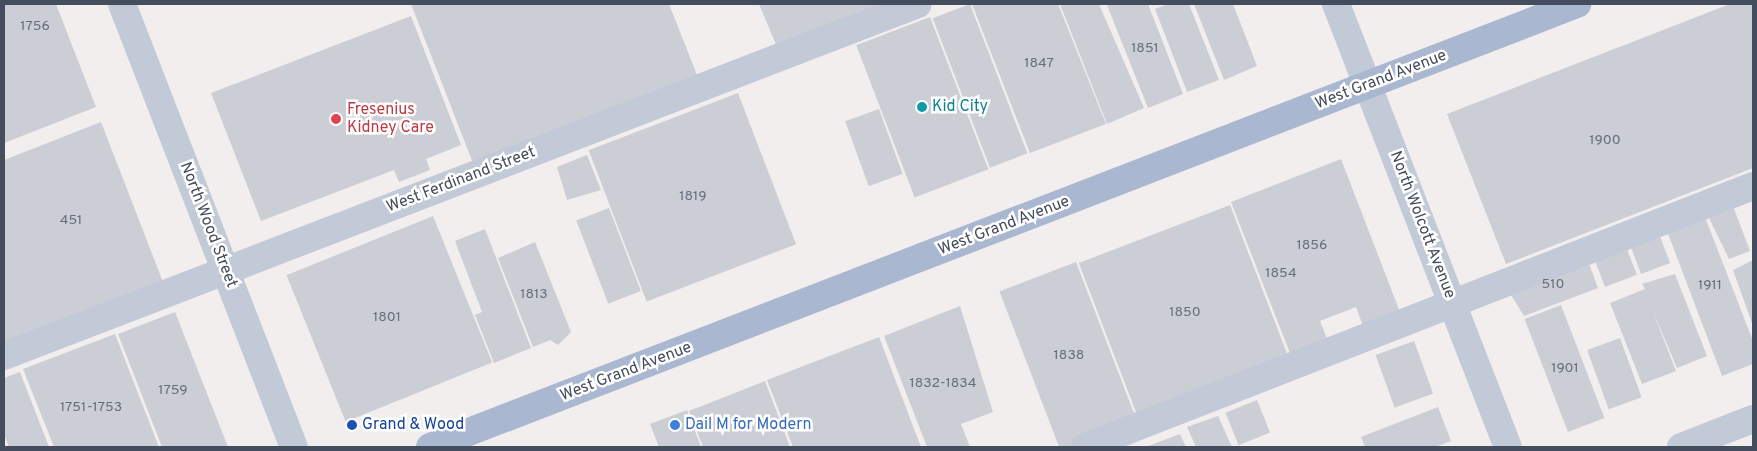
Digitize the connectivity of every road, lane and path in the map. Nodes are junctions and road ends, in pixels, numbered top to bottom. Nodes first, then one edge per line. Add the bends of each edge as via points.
1 (122, 4) edge
2 (918, 4) edge
3 (1336, 4) edge
4 (1577, 4) edge
5 (1367, 85) junction
6 (1753, 186) edge
7 (225, 270) junction
8 (1452, 303) junction
9 (4, 356) edge
10 (1753, 419) edge
11 (294, 447) edge
12 (430, 447) edge
13 (1085, 447) edge
14 (1508, 447) edge
15 (1681, 447) edge

1 - 7 street, North Wood Street
2 - 7 street, West Ferdinand Street
3 - 5 street, North Wolcott Avenue
4 - 5 main road, West Grand Avenue
5 - 8 street, North Wolcott Avenue
5 - 12 main road, West Grand Avenue
6 - 8 street
7 - 9 street, West Ferdinand Street
7 - 11 street, North Wood Street
8 - 13 street
8 - 14 street, North Wolcott Avenue
10 - 15 street

